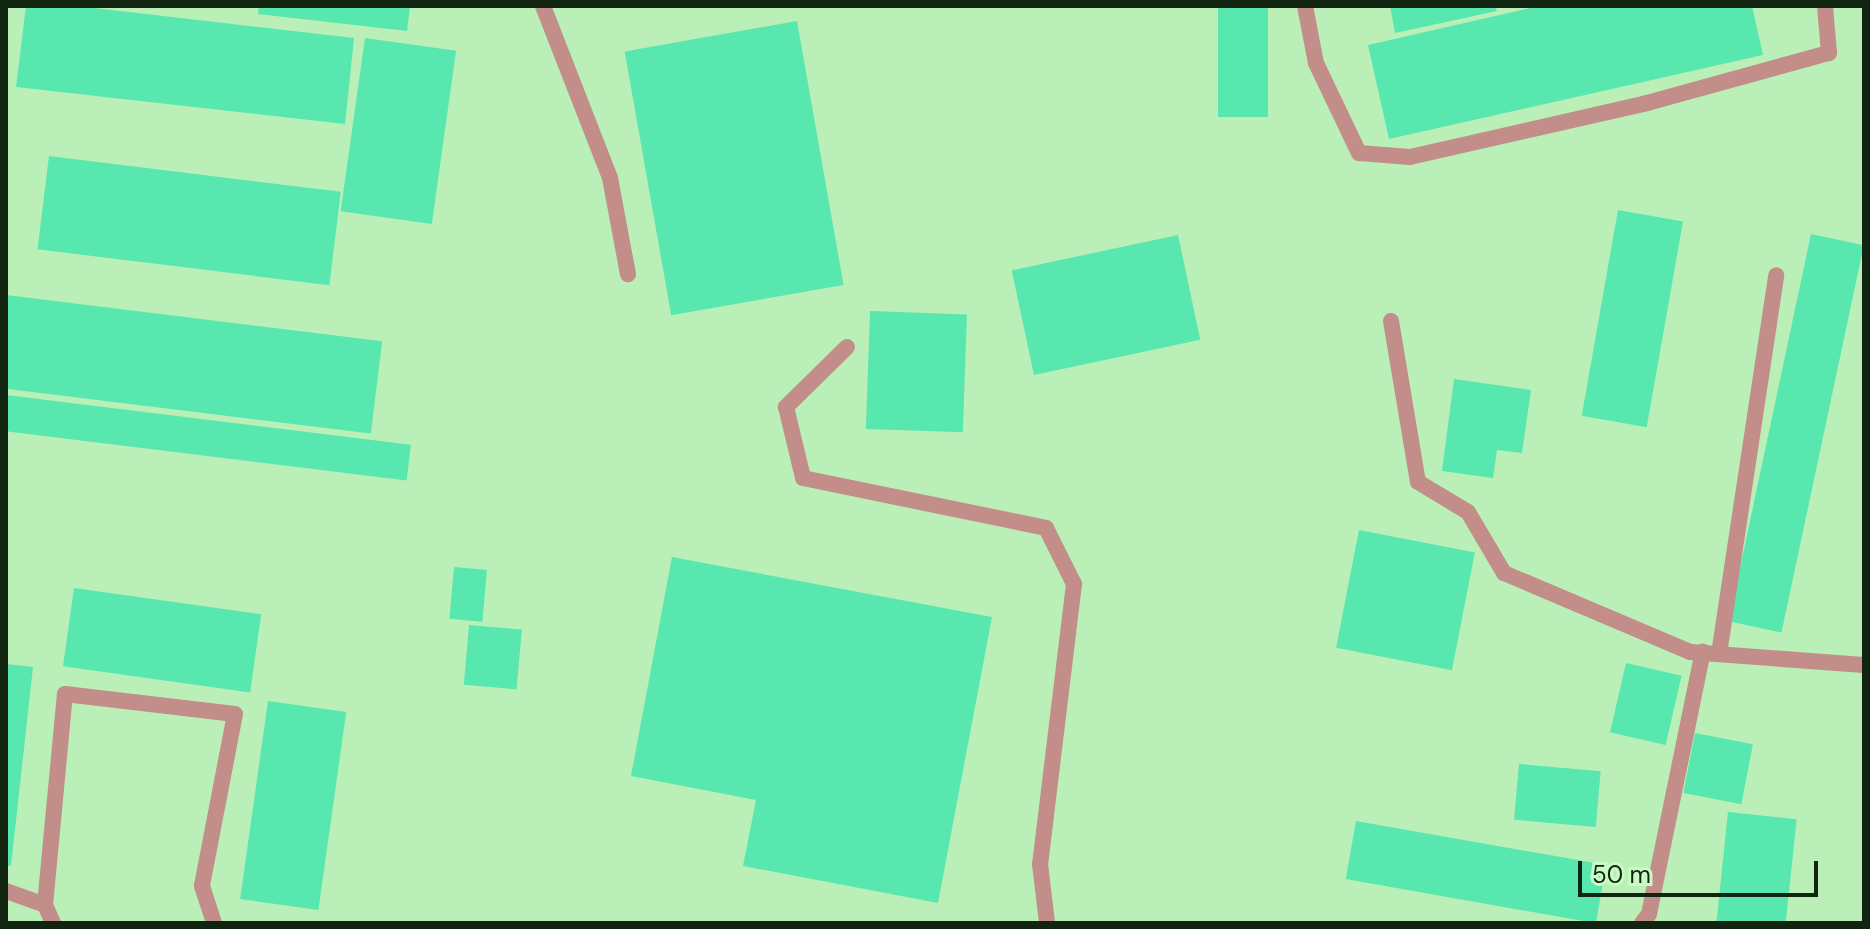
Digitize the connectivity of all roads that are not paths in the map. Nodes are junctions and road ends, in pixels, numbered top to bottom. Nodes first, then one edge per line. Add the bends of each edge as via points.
1 (543, 6) edge
2 (1305, 6) edge
3 (1825, 6) edge
4 (628, 274) dead end
5 (1776, 275) dead end
6 (1391, 321) dead end
7 (847, 347) dead end
8 (1711, 653) junction
9 (1864, 665) edge
10 (6, 891) edge
11 (45, 905) junction
12 (53, 923) edge
13 (214, 923) edge
14 (1047, 923) edge
15 (1642, 923) edge

1 - 4 lane via 610,178
2 - 3 lane via 1316,63 1359,153 1410,157 1647,103 1829,53
5 - 8 lane
6 - 8 lane via 1418,482 1468,512 1504,573 1690,652
7 - 14 lane via 786,407 803,478 1046,528 1074,584 1040,864
8 - 9 lane
8 - 15 lane via 1649,914
10 - 11 lane
11 - 12 lane
11 - 13 lane via 65,694 235,714 202,886

